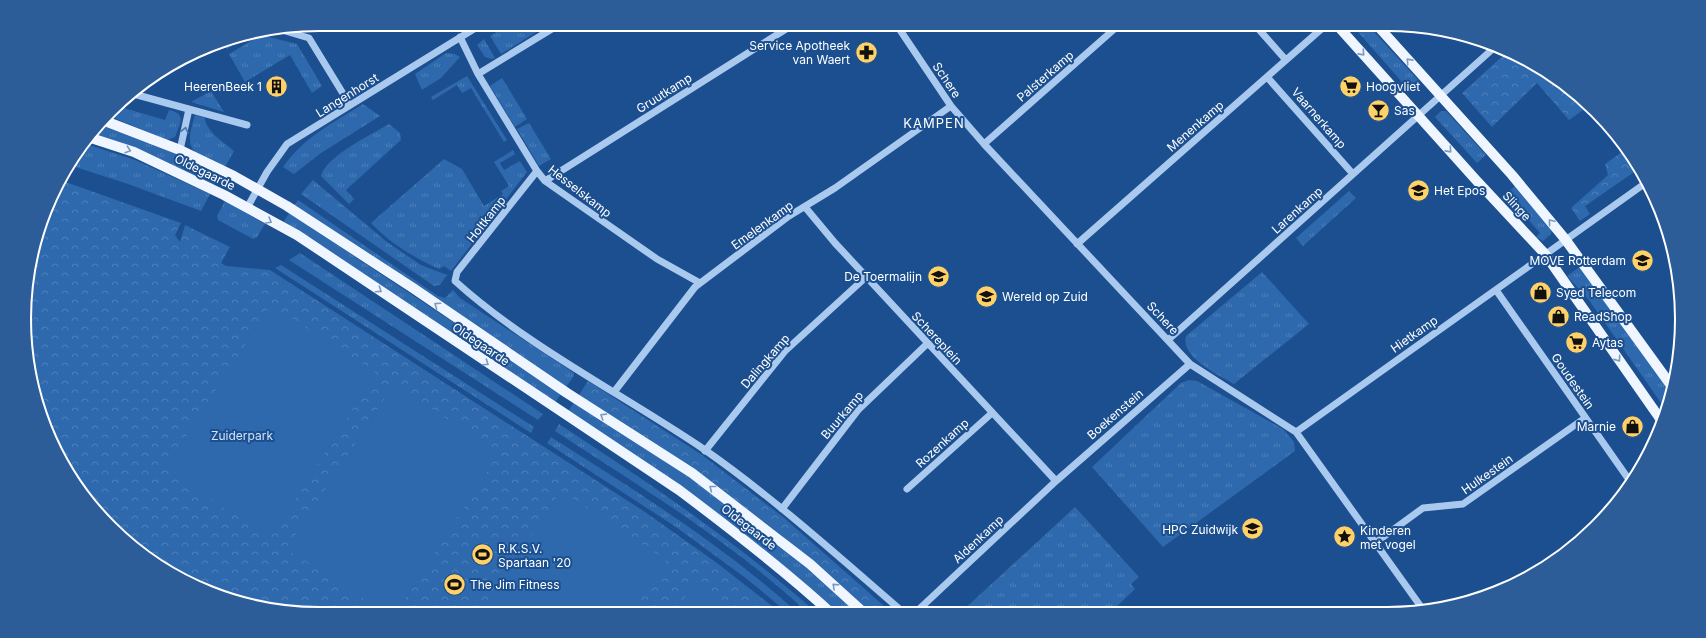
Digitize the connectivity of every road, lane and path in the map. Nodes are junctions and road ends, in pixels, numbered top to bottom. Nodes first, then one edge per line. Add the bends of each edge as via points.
1 (470, 31) edge
2 (549, 31) edge
3 (783, 31) edge
4 (901, 31) edge
5 (1112, 31) edge
6 (1260, 31) edge
7 (1319, 31) edge
8 (1342, 31) edge
9 (1382, 31) edge
10 (291, 32) edge
11 (460, 37) junction
12 (1491, 51) edge
13 (1285, 59) junction
14 (478, 74) junction
15 (1267, 76) junction
16 (138, 95) edge
17 (1440, 96) junction
18 (350, 106) junction
19 (951, 106) junction
20 (189, 109) junction
21 (1418, 115) junction
22 (108, 122) edge
23 (247, 125) dead end
24 (95, 139) edge
25 (984, 144) junction
26 (180, 150) junction
27 (537, 171) junction
28 (1353, 174) junction
29 (545, 181) junction
30 (1642, 186) edge
31 (257, 189) junction
32 (805, 207) junction
33 (247, 208) junction
34 (1565, 239) junction
35 (1077, 244) junction
36 (1545, 254) junction
37 (866, 277) junction
38 (700, 283) junction
39 (1496, 290) junction
40 (1168, 340) junction
41 (928, 344) junction
42 (1190, 364) junction
43 (1668, 381) edge
44 (614, 392) junction
45 (992, 413) junction
46 (1658, 416) edge
47 (1585, 418) junction
48 (1296, 432) junction
49 (706, 451) junction
50 (1627, 477) edge
51 (1056, 481) junction
52 (907, 489) dead end
53 (782, 509) junction
54 (1376, 543) junction
55 (1420, 605) edge
56 (824, 607) edge
57 (857, 607) edge
58 (897, 607) edge
59 (921, 607) edge

1 - 11 street, Langenhorst
2 - 14 street
3 - 29 street, Gruutkamp
4 - 19 street, Schere
5 - 25 street, Palsterkamp
6 - 13 street
7 - 13 street, Menenkamp
8 -> 21 main road, Slinge
17 -> 9 main road, Slinge
10 - 18 street via 309,38
11 - 14 street, Hesselskamp
11 - 18 street, Langenhorst
12 - 17 street, Larenkamp
13 - 15 street, Menenkamp
14 - 27 street, Hesselskamp
15 - 28 street, Vaarnerkamp
15 - 35 street, Menenkamp
16 - 20 street
17 - 21 street, Larenkamp
34 -> 17 main road, Slinge via 1512,175
18 - 31 street, Langenhorst via 288,144 266,172
19 - 25 street, Schere
19 - 32 street, Emelenkamp
20 - 23 street
26 -> 20 street, Oldegaarde
21 - 28 street, Larenkamp
21 -> 36 main road, Slinge
22 - 26 main road, Oldegaarde
24 -> 33 main road, Oldegaarde via 134,152
25 - 35 street, Schere
26 - 31 main road, Oldegaarde
27 - 29 street, Hesselskamp
27 - 44 street, Holtkamp via 457,272 455,281 478,302
28 - 40 street, Larenkamp
29 - 38 street, Hesselskamp via 657,259
30 - 34 street, Hietkamp
31 - 33 street, Langenhorst
57 -> 31 main road, Oldegaarde via 810,564 692,473 567,393 413,288
32 - 37 street, Schereplein
32 - 38 street, Emelenkamp via 789,216
33 -> 56 main road, Oldegaarde via 297,235 679,490 738,534
34 - 36 street, Hietkamp
34 - 43 main road, Slinge
35 - 40 street, Schere
36 - 39 street, Hietkamp
36 -> 46 main road, Slinge
37 - 41 street, Schereplein
37 - 49 street, Dalingkamp via 785,351
38 - 44 street, Emelenkamp
39 - 47 street, Goudestein
39 - 48 street, Hietkamp
40 - 42 street, Schere
41 - 45 street, Schereplein
41 - 53 street, Buurkamp via 858,410
42 - 48 street, Schere
42 - 51 street, Boekenstein
44 - 49 street
45 - 51 street, Schereplein
45 - 52 street, Rozenkamp
47 - 50 street, Goudestein
47 - 54 street, Hulkestein via 1464,504 1423,508
48 - 54 street, Schere
49 - 53 street
51 - 59 street, Aldenkamp
53 - 58 street
54 - 55 street, Schere

